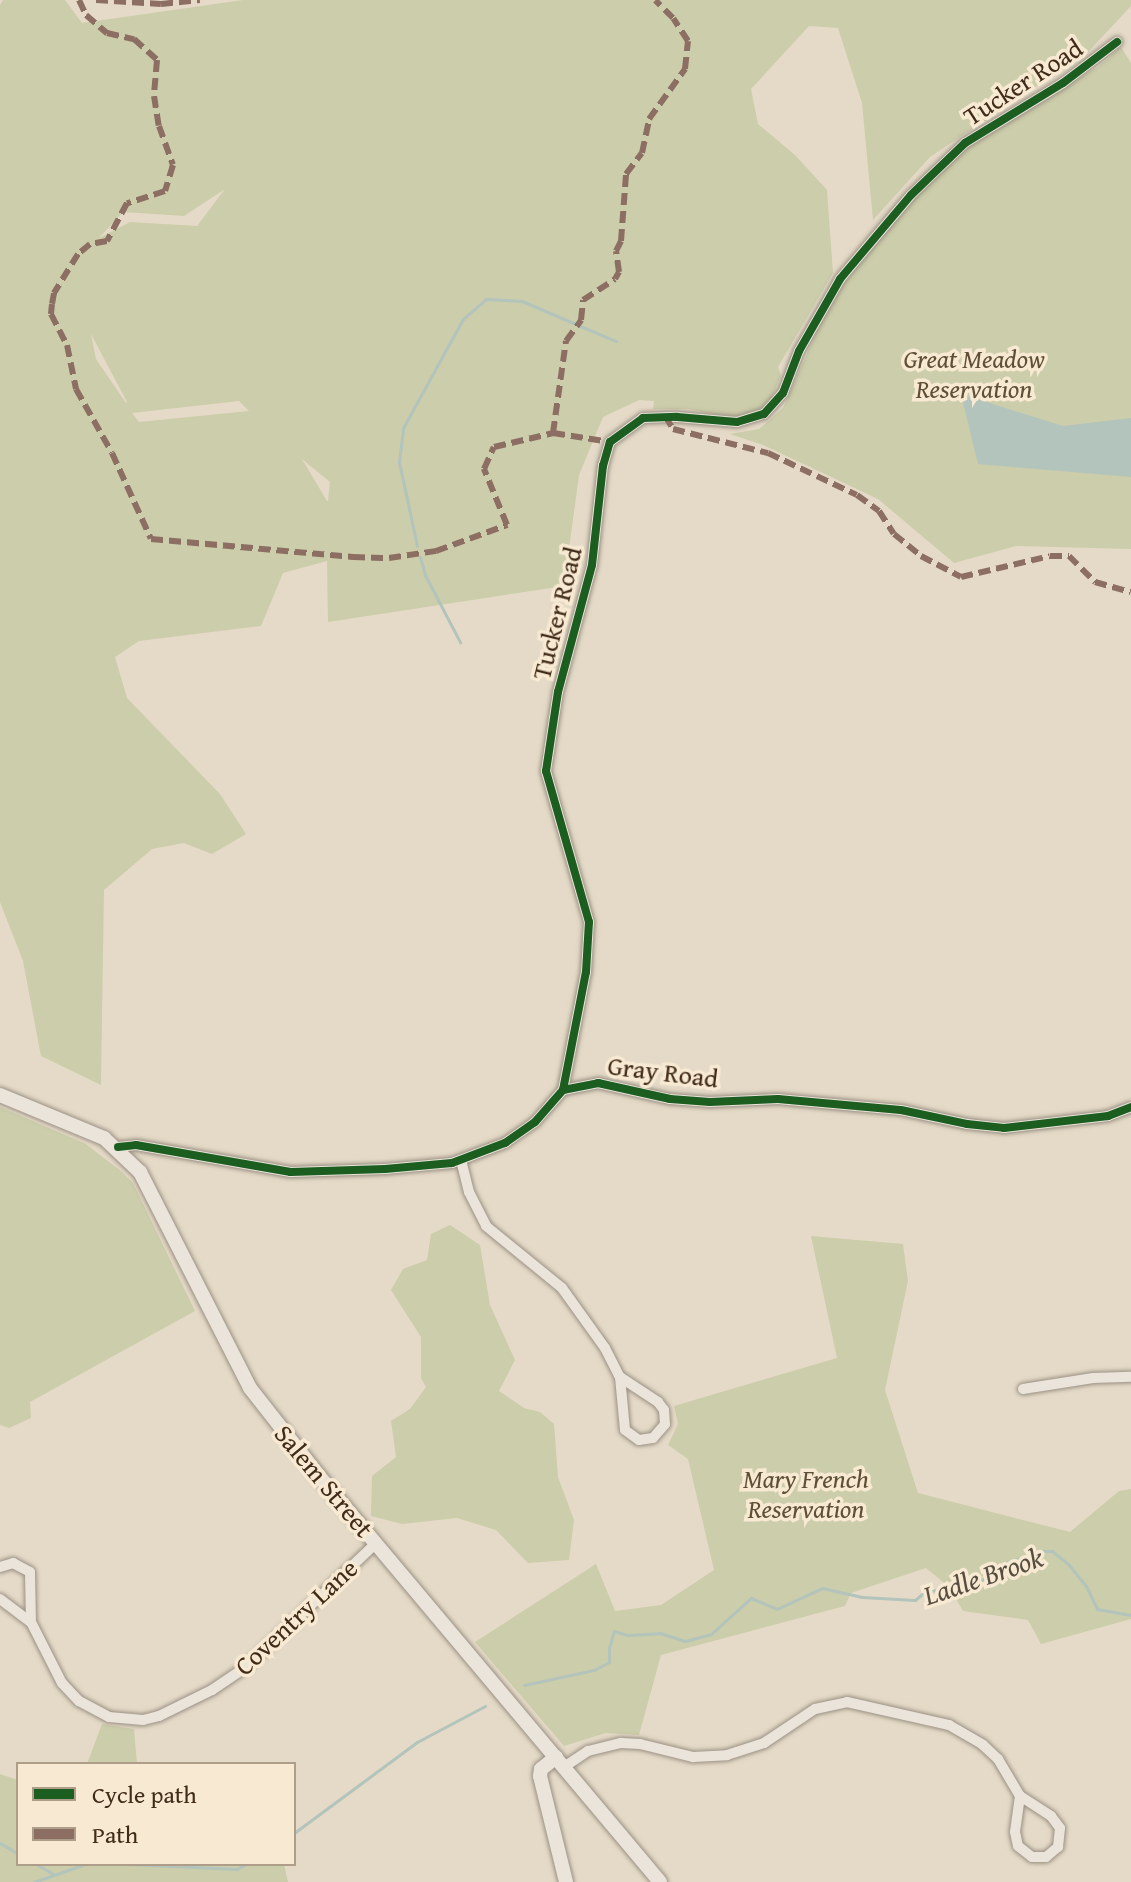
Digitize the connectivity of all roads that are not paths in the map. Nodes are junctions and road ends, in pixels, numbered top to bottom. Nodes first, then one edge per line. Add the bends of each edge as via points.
1 (1117, 42) dead end
2 (563, 1090) junction
3 (0, 1095) edge
4 (1131, 1107) edge
5 (118, 1147) junction
6 (461, 1160) junction
7 (620, 1377) junction
8 (1131, 1377) edge
9 (1023, 1389) dead end
10 (376, 1543) junction
11 (0, 1567) edge
12 (0, 1599) edge
13 (31, 1622) junction
14 (560, 1762) junction
15 (1020, 1796) junction
16 (566, 1882) edge
17 (660, 1882) edge

1 - 2 street, Tucker Road via 1063,83 965,143 911,195 840,279 799,351 783,393 764,414 737,422 643,418 610,442 592,565 558,692 546,771 589,922 586,972
2 - 4 street, Gray Road via 608,1084 670,1099 791,1100 901,1110 1004,1128 1108,1116
2 - 6 street via 516,1136
3 - 5 street, Salem Street
5 - 6 street via 136,1145 291,1172
5 - 10 street, Salem Street via 157,1198 250,1388
6 - 7 street via 486,1226 562,1288
7 - 7 street via 664,1410 665,1424 653,1438 639,1440 625,1430
8 - 9 street
10 - 13 street, Coventry Lane via 246,1667 212,1690 151,1718 117,1719 79,1701 62,1683
10 - 14 street, Salem Street
11 - 13 street, Coventry Lane via 17,1563 30,1572
12 - 13 street, Coventry Lane
14 - 15 street via 621,1743 693,1757 727,1755 764,1743 815,1709 847,1702 960,1730 998,1759
14 - 16 street via 541,1769 540,1776
14 - 17 street, Salem Street
15 - 15 street via 1018,1846 1027,1856 1046,1857 1058,1847 1060,1828

